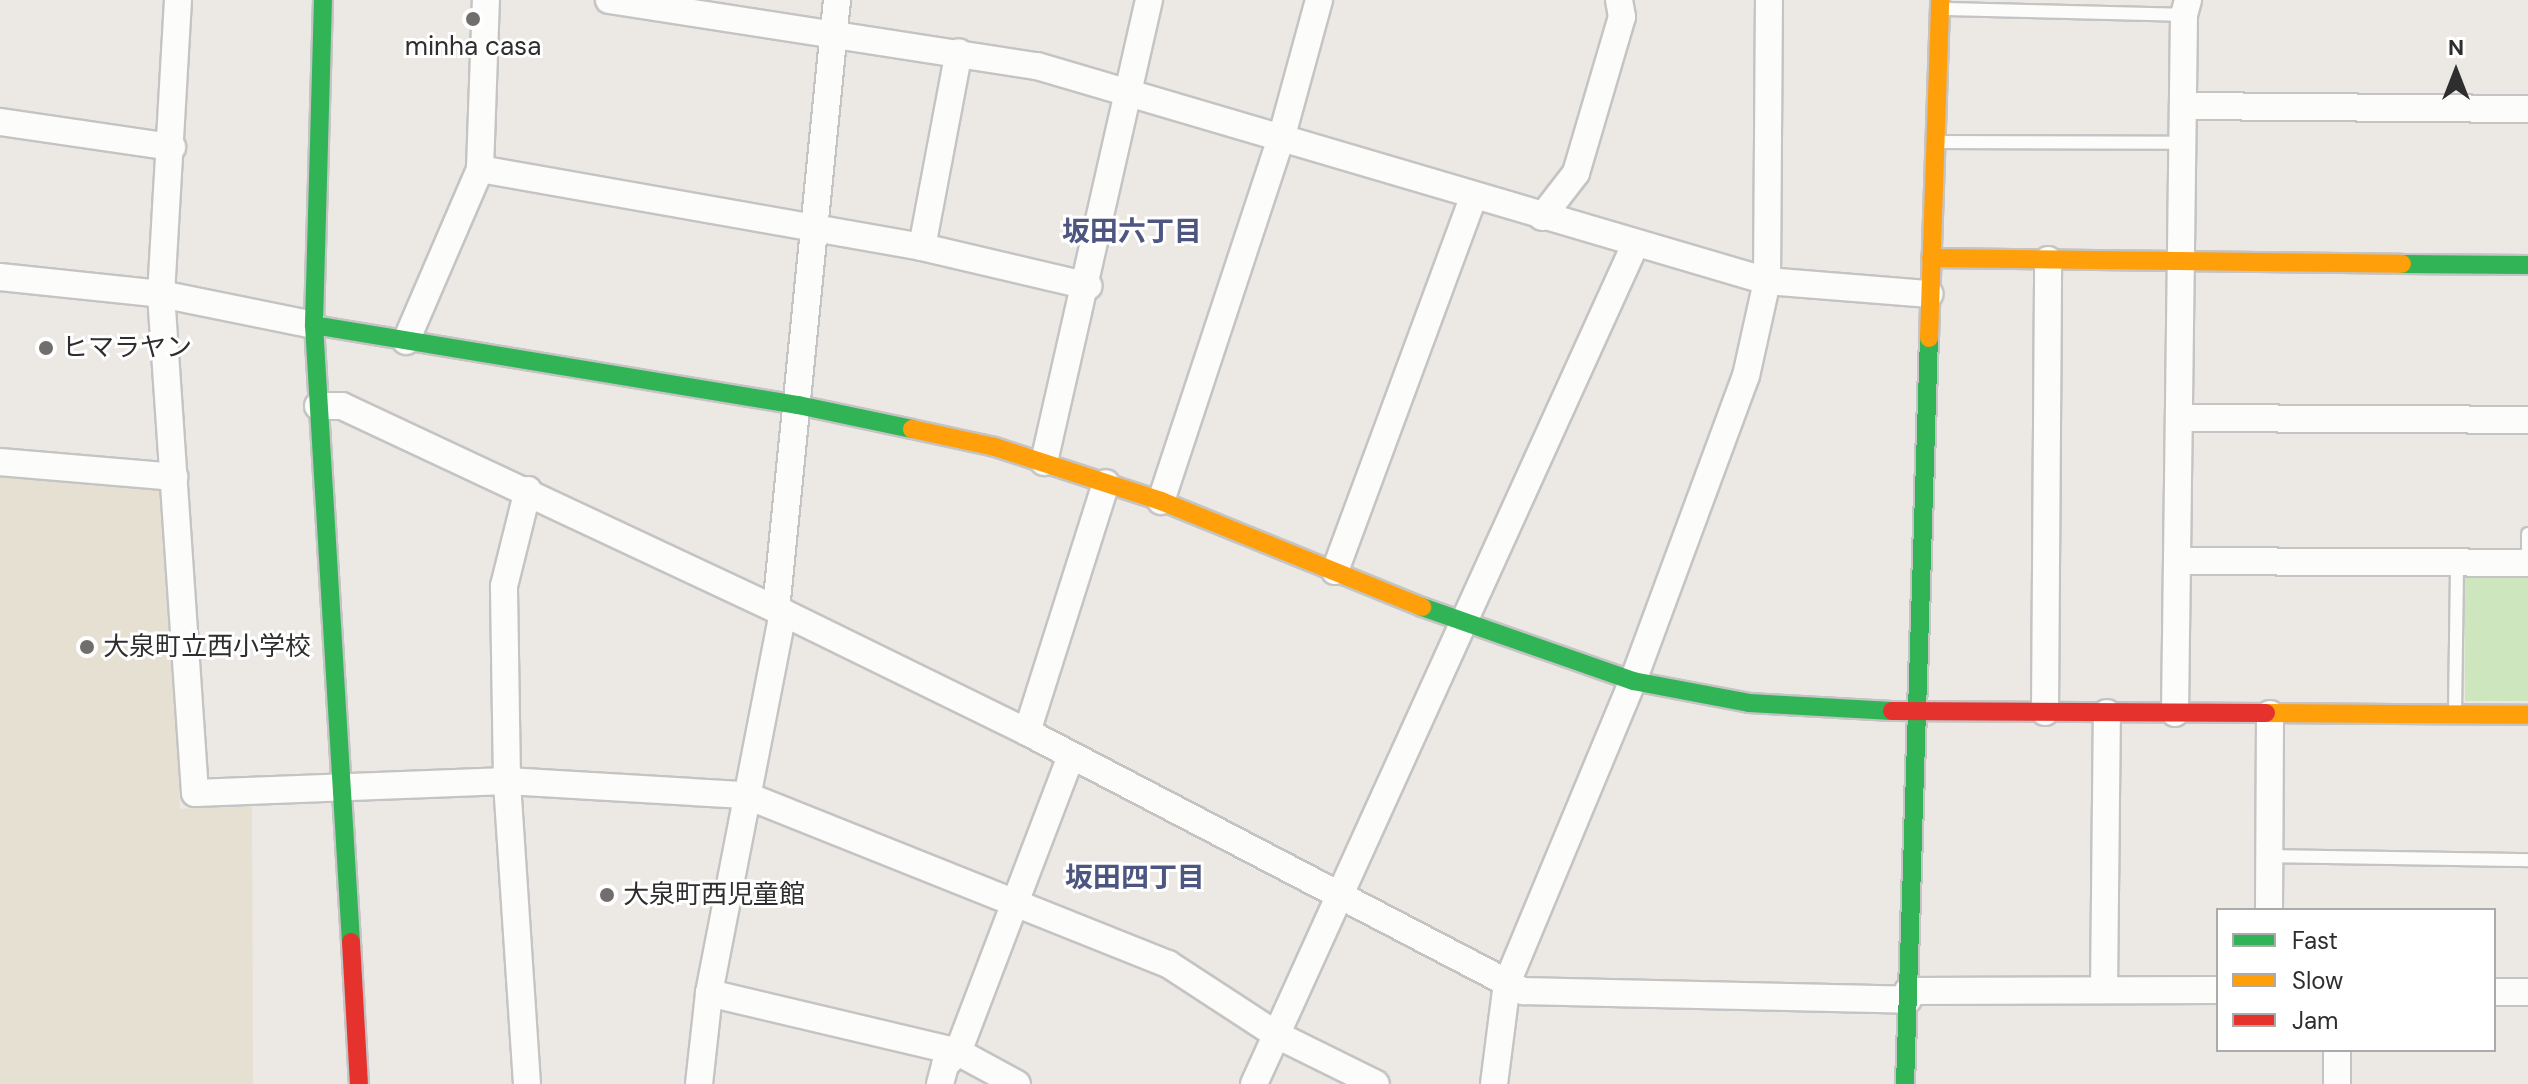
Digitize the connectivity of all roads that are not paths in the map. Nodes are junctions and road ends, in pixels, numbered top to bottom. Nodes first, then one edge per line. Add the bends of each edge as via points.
1 (178, 0) edge
2 (323, 0) edge
3 (486, 0) edge
4 (609, 0) edge
5 (837, 0) edge
6 (1149, 0) edge
7 (1319, 0) edge
8 (1619, 0) edge
9 (1769, 0) edge
10 (1940, 4) edge
11 (2186, 7) edge
12 (837, 37) junction
13 (959, 52) junction
14 (1129, 90) junction
15 (2184, 106) junction
16 (2528, 109) edge
17 (0, 122) edge
18 (1281, 139) junction
19 (1936, 142) junction
20 (2182, 143) junction
21 (172, 147) junction
22 (480, 169) junction
23 (1473, 197) junction
24 (1542, 217) junction
25 (818, 227) junction
26 (1635, 245) junction
27 (922, 247) junction
28 (1931, 258) junction
29 (2048, 260) junction
30 (2182, 263) junction
31 (2528, 265) edge
32 (0, 277) edge
33 (1767, 281) junction
34 (1088, 286) junction
35 (161, 294) junction
36 (1929, 294) junction
37 (314, 325) junction
38 (406, 341) junction
39 (798, 405) junction
40 (318, 406) junction
41 (2181, 418) junction
42 (2528, 420) edge
43 (0, 462) edge
44 (1044, 462) junction
45 (174, 477) junction
46 (1106, 483) junction
47 (528, 490) junction
48 (1161, 501) junction
49 (2528, 534) edge
50 (2180, 561) junction
51 (2457, 563) junction
52 (2528, 563) edge
53 (1335, 571) junction
54 (780, 611) junction
55 (1462, 623) junction
56 (1633, 681) junction
57 (1914, 711) junction
58 (2045, 712) junction
59 (2107, 713) junction
60 (2175, 713) junction
61 (2270, 714) junction
62 (2455, 715) junction
63 (2528, 715) edge
64 (1027, 732) junction
65 (1070, 758) junction
66 (507, 781) junction
67 (342, 785) junction
68 (745, 795) junction
69 (2269, 856) junction
70 (2528, 860) edge
71 (1337, 897) junction
72 (1014, 906) junction
73 (2269, 908) edge
74 (1507, 983) junction
75 (2104, 990) junction
76 (2216, 990) edge
77 (2496, 992) edge
78 (2528, 992) edge
79 (709, 993) junction
80 (1908, 996) junction
81 (1277, 1035) junction
82 (958, 1052) junction
83 (2337, 1052) edge
84 (359, 1084) edge
85 (527, 1084) edge
86 (699, 1084) edge
87 (940, 1084) edge
88 (1017, 1084) edge
89 (1254, 1084) edge
90 (1376, 1084) edge
91 (1494, 1084) edge
92 (1905, 1084) edge
93 (2337, 1084) edge

1 - 21 street
2 - 37 street
3 - 22 street
4 - 12 street
5 - 12 street
6 - 14 street
7 - 18 street
8 - 24 street via 1622,17 1576,173
9 - 33 street
10 - 11 lane
10 - 19 street
11 - 15 street
12 - 13 street
12 - 25 street
13 - 14 street
13 - 27 street
14 - 18 street
14 - 34 street
15 - 16 street
15 - 20 street
17 - 21 street
18 - 23 street
18 - 48 street
19 - 20 lane
19 - 28 street
20 - 30 street
21 - 35 street
22 - 25 street
22 - 38 street
23 - 24 street
23 - 53 street
24 - 26 street
25 - 27 street
25 - 39 street
26 - 33 street
26 - 55 street
27 - 34 street
28 - 29 street
28 - 36 street
29 - 30 street
29 - 58 street
30 - 31 street
30 - 41 street
32 - 35 street
33 - 36 street
33 - 56 street via 1746,376
34 - 44 street
35 - 37 street
35 - 45 street
36 - 57 street
37 - 38 street
37 - 40 street
38 - 39 street
39 - 44 street
39 - 54 street
40 - 47 street via 342,406
40 - 67 street
41 - 42 street
41 - 50 street
43 - 45 street
44 - 46 street
45 - 67 street via 195,793
46 - 48 street
46 - 64 street
47 - 54 street
47 - 66 street via 504,586
48 - 53 street
49 - 52 lane
50 - 51 street
50 - 60 street
51 - 52 street
51 - 62 lane
53 - 55 street
54 - 64 street
54 - 68 street
55 - 56 street
55 - 71 street
56 - 57 street via 1749,703
56 - 74 street
57 - 58 street
57 - 80 street
58 - 59 street
59 - 60 street
59 - 75 street
60 - 61 street
61 - 62 street
61 - 69 street
62 - 63 street
64 - 65 street
65 - 71 street
65 - 72 street
66 - 67 street
66 - 68 street
66 - 85 street
67 - 84 street
68 - 72 street
68 - 79 street
69 - 70 lane
69 - 73 street
71 - 74 street
71 - 81 street
72 - 81 street via 1168,964
72 - 82 street
74 - 80 street via 1523,991
74 - 91 street
75 - 76 street
75 - 80 street
77 - 78 street
79 - 82 street
79 - 86 street
80 - 92 street
81 - 89 street
81 - 90 street
82 - 87 street via 945,1065
82 - 88 street
83 - 93 street

